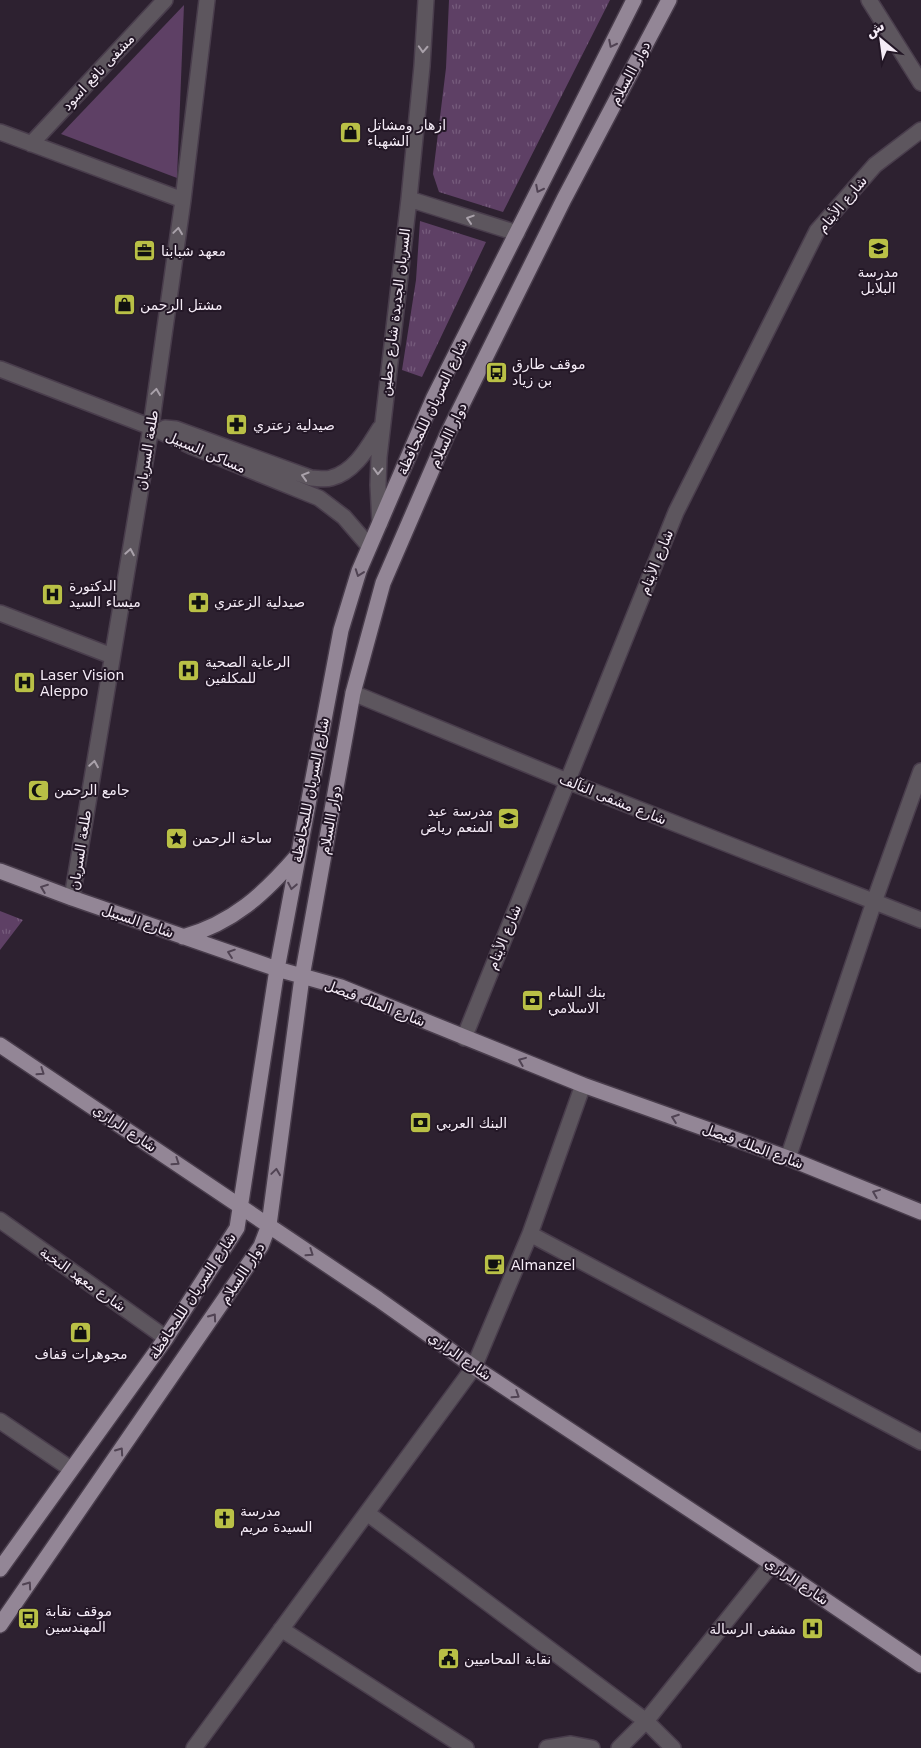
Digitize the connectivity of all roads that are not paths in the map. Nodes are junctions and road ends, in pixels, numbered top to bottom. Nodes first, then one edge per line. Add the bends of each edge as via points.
1 (165, 0) edge
2 (206, 0) edge
3 (426, 0) edge
4 (634, 0) edge
5 (669, 0) edge
6 (869, 0) edge
7 (921, 83) edge
8 (921, 130) edge
9 (0, 132) edge
10 (31, 144) junction
11 (409, 199) junction
12 (183, 200) junction
13 (516, 233) junction
14 (0, 369) edge
15 (381, 425) junction
16 (151, 427) junction
17 (380, 523) junction
18 (369, 546) junction
19 (0, 613) edge
20 (112, 656) junction
21 (353, 693) junction
22 (921, 771) edge
23 (566, 781) junction
24 (298, 855) junction
25 (0, 871) edge
26 (72, 898) junction
27 (874, 902) junction
28 (921, 920) edge
29 (184, 937) junction
30 (277, 969) junction
31 (302, 977) junction
32 (464, 1038) junction
33 (0, 1045) edge
34 (583, 1085) junction
35 (788, 1158) junction
36 (240, 1205) junction
37 (921, 1212) edge
38 (0, 1220) edge
39 (269, 1225) junction
40 (530, 1234) junction
41 (166, 1338) junction
42 (474, 1367) junction
43 (0, 1421) edge
44 (921, 1442) edge
45 (71, 1470) junction
46 (367, 1513) junction
47 (772, 1564) junction
48 (0, 1569) edge
49 (0, 1625) edge
50 (281, 1629) junction
51 (921, 1665) edge
52 (646, 1721) junction
53 (194, 1748) edge
54 (466, 1748) edge
55 (546, 1748) edge
56 (592, 1748) edge
57 (620, 1748) edge
58 (673, 1748) edge

1 - 10 street, مشفى نافع اسود
2 - 12 street, طلعة السريان
3 -> 11 street, السريان الجديدة شارع حطين
4 -> 13 main road, شارع السريان لللمحافظة
5 - 21 main road, دوار االسلام via 564,199 447,435 383,583
6 - 7 street
8 - 23 street, شارع الأيتام via 875,165 818,231 676,512
9 - 10 street
10 - 12 street
13 -> 11 street
11 - 15 street, السريان الجديدة شارع حطين
16 -> 12 street, طلعة السريان
13 - 17 main road, شارع السريان لللمحافظة via 434,397
14 - 16 street, مساكن السبيل
15 -> 16 street, السريان الجديدة شارع حطين via 356,463 343,474 330,479 311,478 176,429
15 -> 17 street, السريان الجديدة شارع حطين
16 - 18 street, مساكن السبيل via 192,448 319,498 344,517
20 -> 16 street, طلعة السريان
17 - 18 main road, شارع السريان لللمحافظة
18 -> 24 main road, شارع السريان لللمحافظة via 341,630
19 - 20 street
26 -> 20 street, طلعة السريان
21 - 23 street, شارع مشفى التآلف
21 - 31 main road, دوار االسلام
22 - 27 street
23 - 27 street, شارع مشفى التآلف
23 - 32 street, شارع الأيتام
24 - 29 main road via 247,907 204,931
24 -> 30 main road, شارع السريان لللمحافظة
26 -> 25 main road, شارع السبيل
26 - 29 main road, شارع السبيل
27 - 28 street, شارع مشفى التآلف
27 - 35 street
30 -> 29 main road, شارع السبيل
30 - 31 main road, شارع الملك فيصل
30 - 36 main road, شارع السريان لللمحافظة
31 - 32 main road, شارع الملك فيصل via 341,987
39 -> 31 main road, دوار االسلام
34 -> 32 main road, شارع الملك فيصل
33 -> 36 main road, شارع الرازي
35 -> 34 main road, شارع الملك فيصل
34 - 40 street
37 -> 35 main road, شارع الملك فيصل
36 - 39 main road, شارع الرازي
36 - 41 main road, شارع السريان لللمحافظة via 237,1228
38 - 41 street, شارع معهد النخبة
39 -> 42 main road, شارع الرازي
49 -> 39 main road, دوار االسلام via 261,1246
40 - 42 street
40 - 44 street
41 - 45 main road, شارع السريان لللمحافظة
42 - 46 street
42 -> 47 main road, شارع الرازي
43 - 45 street
45 - 48 main road, شارع السريان لللمحافظة
46 - 50 street
46 - 52 street
47 - 51 main road, شارع الرازي
47 - 52 street
50 - 53 street
50 - 54 street
52 - 57 street
52 - 58 street
55 - 56 street via 571,1744

